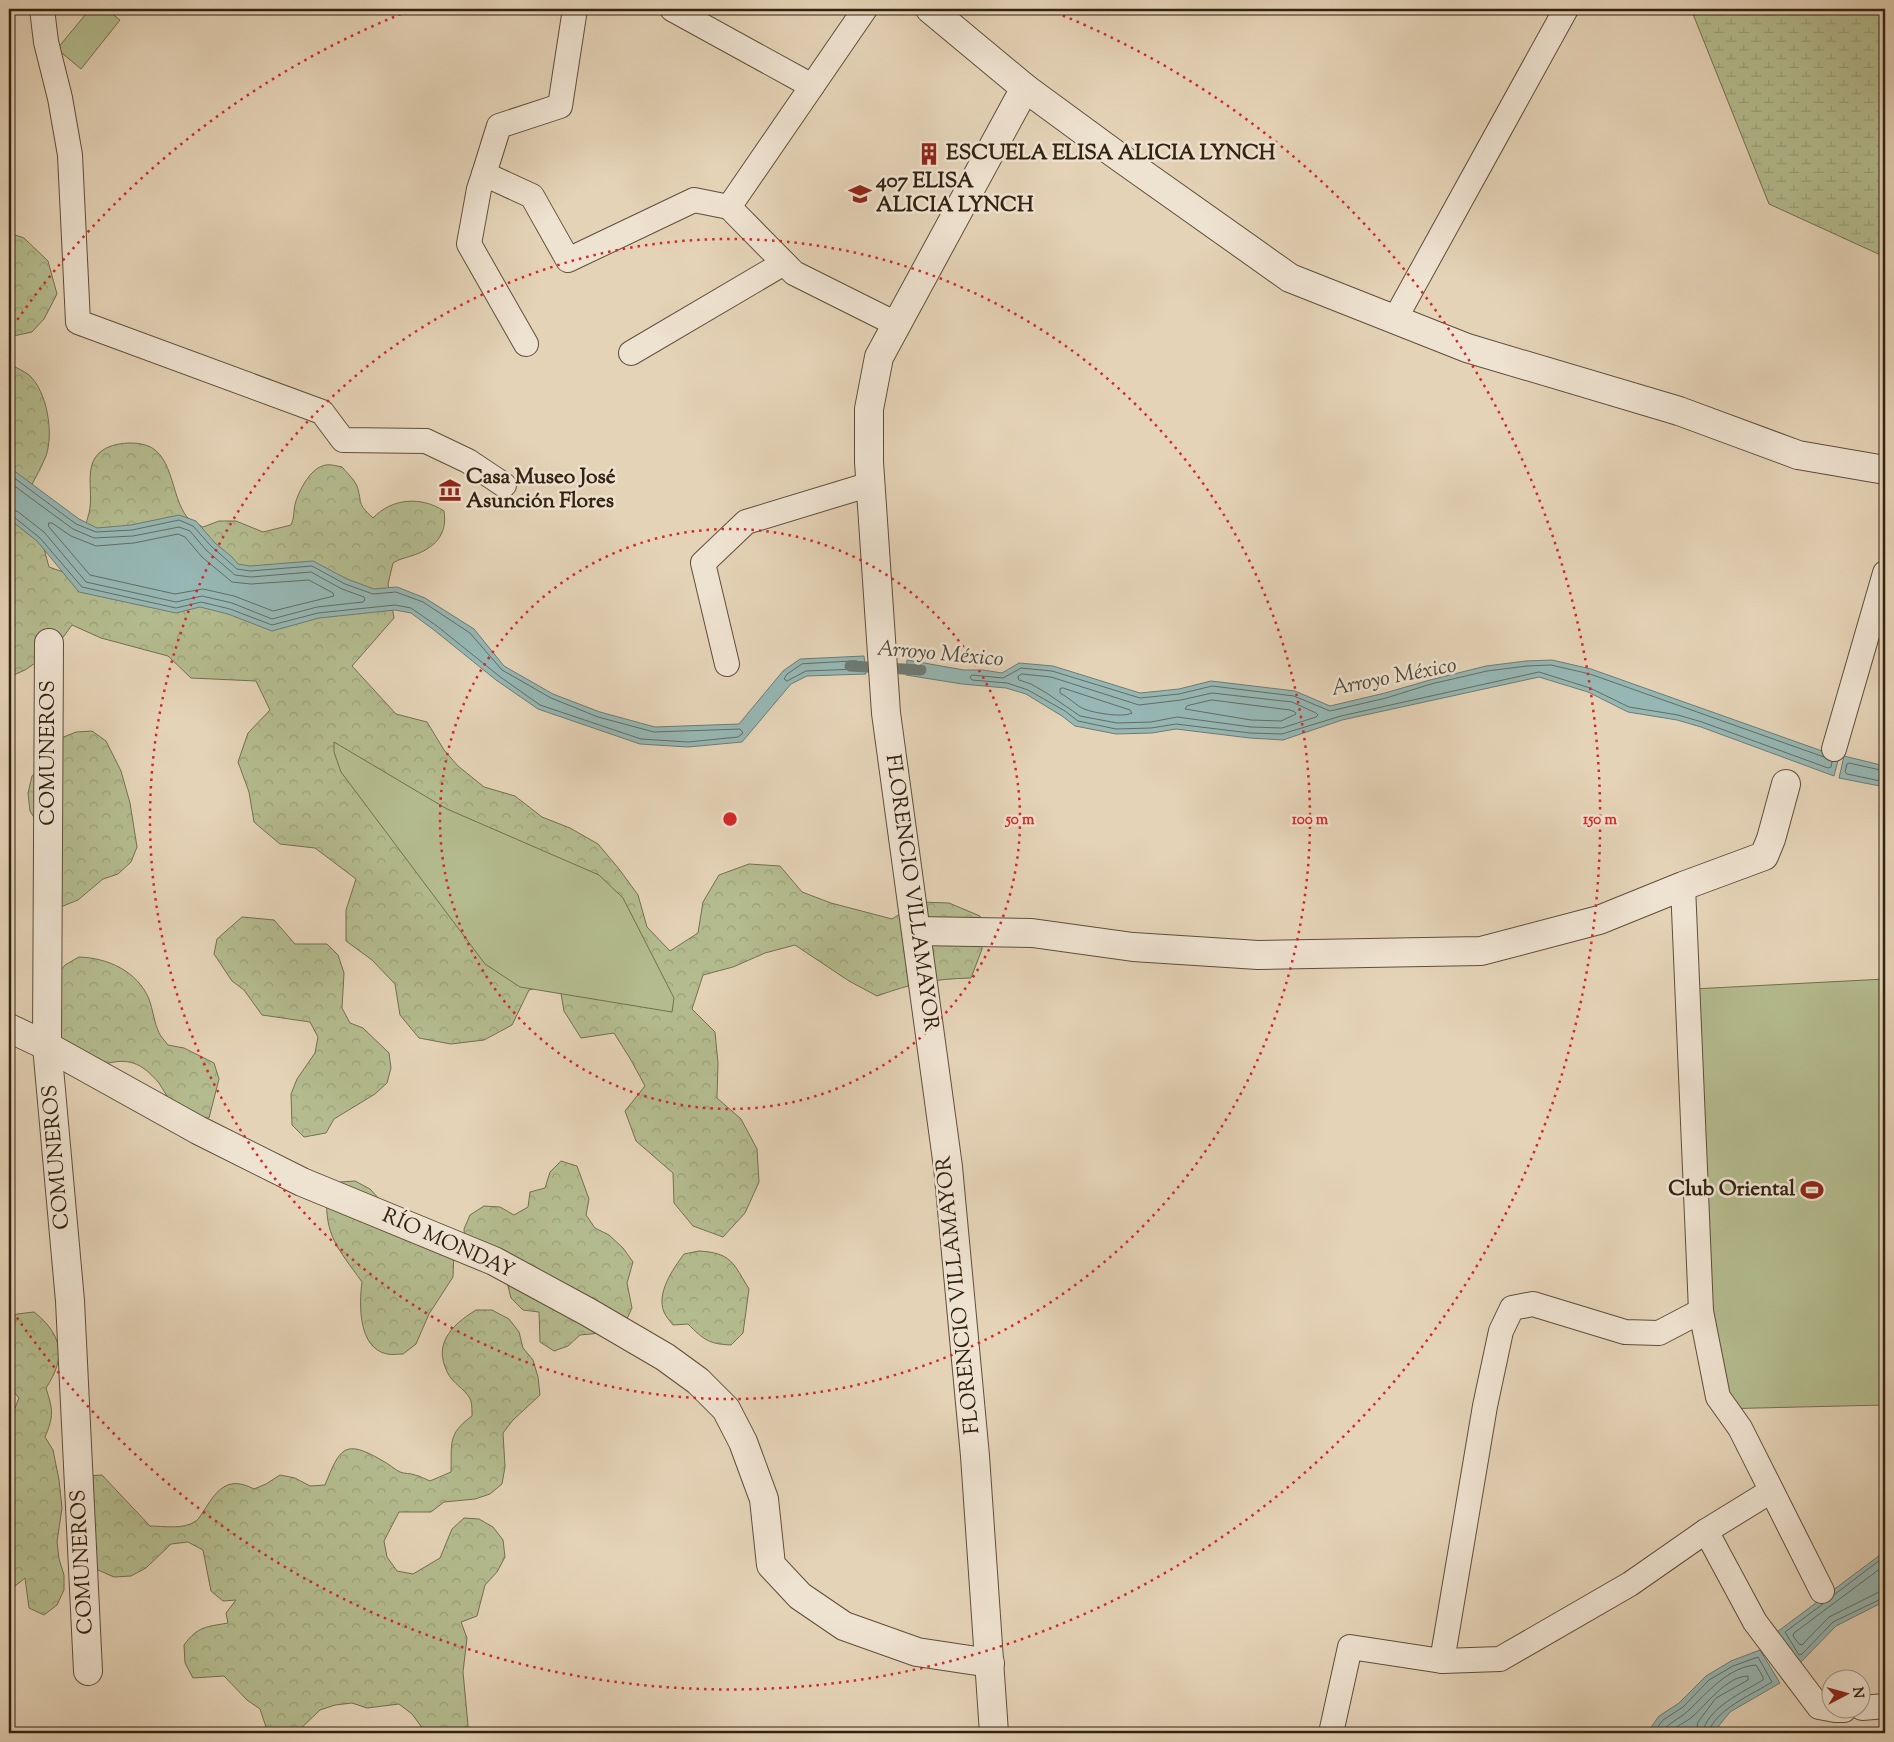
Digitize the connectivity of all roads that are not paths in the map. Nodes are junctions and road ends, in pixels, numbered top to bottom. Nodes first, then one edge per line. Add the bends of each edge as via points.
1 (42, 9) edge
2 (575, 9) edge
3 (672, 9) edge
4 (865, 9) edge
5 (930, 9) edge
6 (1566, 9) edge
7 (812, 86) junction
8 (1025, 88) junction
9 (484, 174) junction
10 (729, 207) junction
11 (784, 263) junction
12 (1395, 320) junction
13 (896, 324) junction
14 (526, 344) dead end
15 (631, 353) dead end
16 (1885, 470) edge
17 (871, 484) junction
18 (504, 485) dead end
19 (1885, 573) edge
20 (49, 643) dead end
21 (727, 664) dead end
22 (1834, 749) dead end
23 (1786, 784) dead end
24 (1683, 886) junction
25 (917, 931) junction
26 (9, 1028) edge
27 (46, 1046) junction
28 (1701, 1311) junction
29 (1772, 1491) junction
30 (1706, 1531) junction
31 (1822, 1591) dead end
32 (1442, 1661) junction
33 (990, 1664) junction
34 (88, 1671) dead end
35 (1885, 1706) edge
36 (1872, 1707) edge
37 (1822, 1708) edge
38 (994, 1733) edge
39 (1331, 1733) edge

1 - 18 lane via 70,155 78,322 322,412 343,440 426,441 468,461
2 - 9 lane via 560,106 499,126
3 - 7 lane
4 - 7 lane
5 - 8 street
6 - 12 lane
7 - 10 lane
8 - 12 street via 1290,278
8 - 13 street, FLORENCIO VILLAMAYOR
9 - 10 lane via 532,196 568,260 694,200
9 - 14 lane via 469,244
10 - 11 lane
11 - 13 lane via 794,273
11 - 15 lane
12 - 16 street via 1467,348 1679,411 1798,454
13 - 17 street, FLORENCIO VILLAMAYOR via 879,357 869,409
17 - 21 lane via 746,522 703,562
17 - 25 street, FLORENCIO VILLAMAYOR via 886,713
19 - 22 lane
20 - 27 street, COMUNEROS
23 - 24 street via 1764,856
24 - 25 street via 1599,920 1481,952 1258,956 1133,947 1032,933
24 - 28 lane
25 - 33 street, FLORENCIO VILLAMAYOR via 948,1167 975,1456
26 - 27 street, RÍO MONDAY
27 - 33 street, RÍO MONDAY via 198,1130 302,1182 494,1261 665,1358 692,1376 726,1409 743,1442 764,1499 771,1565 800,1596 844,1626 917,1652
27 - 34 street, COMUNEROS via 70,1301
28 - 29 lane via 1718,1396 1740,1428
28 - 32 lane via 1659,1333 1626,1332 1533,1304 1512,1308 1501,1331 1485,1406
29 - 30 lane
29 - 31 lane
30 - 32 lane via 1630,1584 1500,1659
30 - 37 lane via 1755,1622
32 - 39 lane via 1350,1647
33 - 38 street, FLORENCIO VILLAMAYOR
35 - 36 lane

